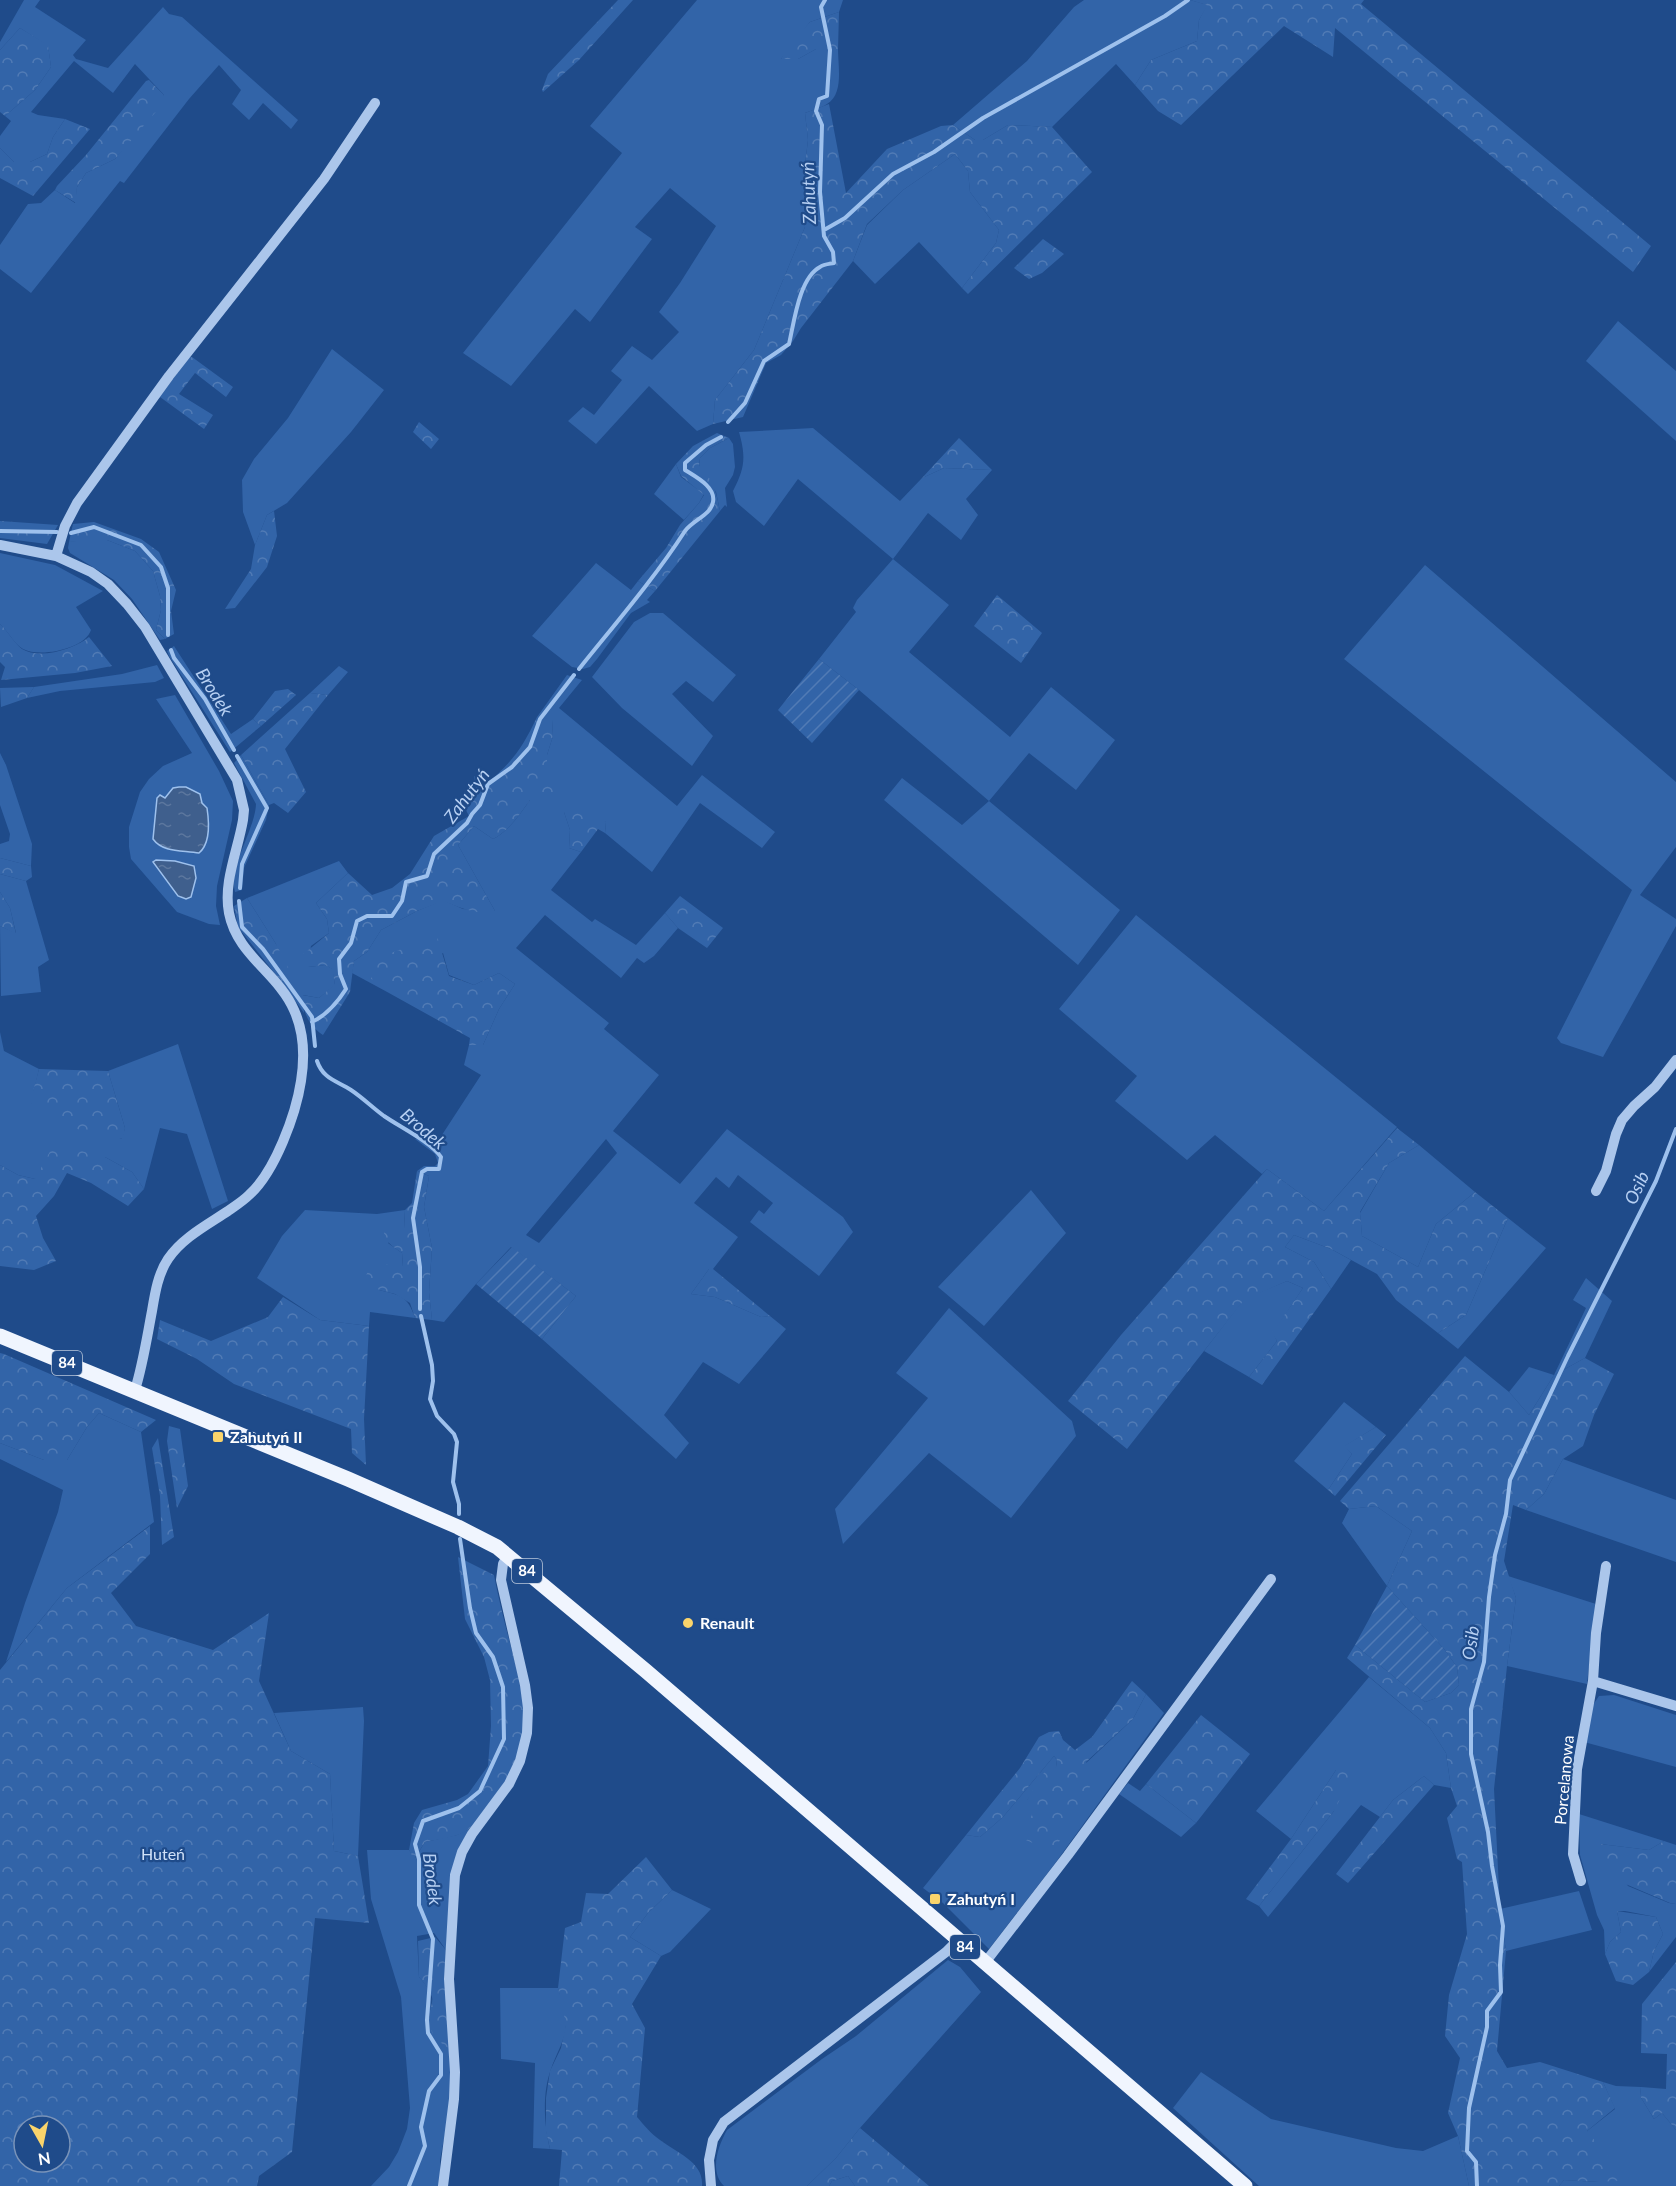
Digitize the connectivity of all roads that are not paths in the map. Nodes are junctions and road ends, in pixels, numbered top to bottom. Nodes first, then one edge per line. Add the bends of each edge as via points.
1 (375, 103) dead end
2 (0, 545) edge
3 (56, 556) junction
4 (1676, 1060) edge
5 (1596, 1191) dead end
6 (0, 1336) edge
7 (135, 1390) junction
8 (508, 1555) junction
9 (1606, 1566) dead end
10 (1271, 1579) dead end
11 (1593, 1681) junction
12 (1676, 1706) edge
13 (1581, 1881) dead end
14 (958, 1940) junction
15 (984, 1964) junction
16 (712, 2185) edge
17 (442, 2186) edge
18 (1245, 2186) edge

1 - 3 street via 324,179 169,376 83,494 65,526
2 - 3 street
3 - 7 street via 91,572 127,604 145,627 237,780 244,810 228,887 229,917 250,957 294,1009 303,1043 301,1083 289,1124 266,1175 250,1194 178,1247 167,1260 158,1280
4 - 5 street via 1622,1120
6 - 7 main road, 84
7 - 8 main road, 84 via 458,1527
8 - 14 main road, 84
8 - 17 street via 501,1580 525,1685 527,1733 509,1784 472,1834 455,1875 448,1979 454,2099
9 - 11 street, Porcelanowa
10 - 15 street
11 - 12 street
11 - 13 street, Porcelanowa via 1577,1769 1573,1854
14 - 15 main road, 84
14 - 16 street via 724,2122 712,2140
15 - 18 main road, 84

